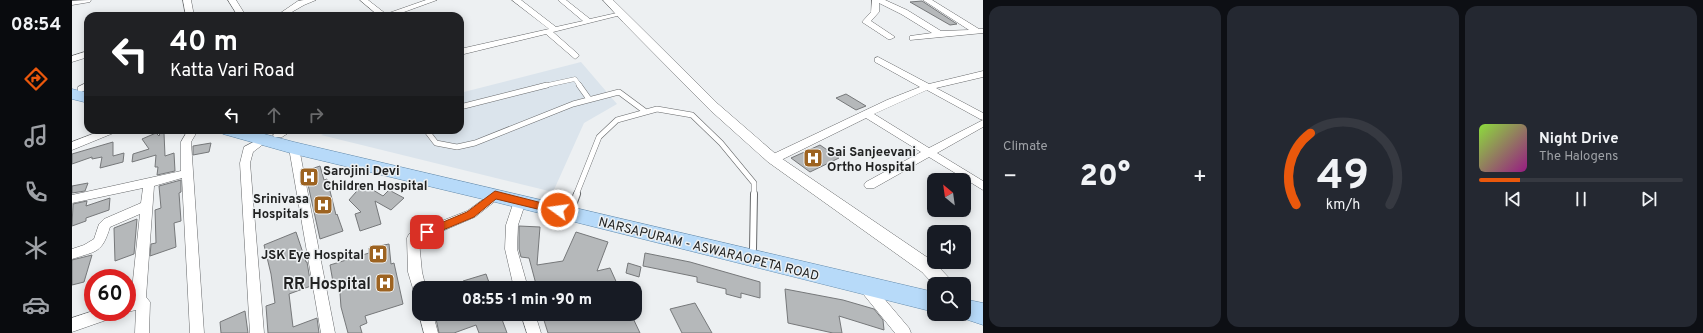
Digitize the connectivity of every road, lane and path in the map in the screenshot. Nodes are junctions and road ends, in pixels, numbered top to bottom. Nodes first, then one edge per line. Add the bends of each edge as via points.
1 (87, 0) edge
2 (187, 0) edge
3 (232, 0) edge
4 (312, 0) edge
5 (364, 0) edge
6 (433, 0) edge
7 (516, 0) edge
8 (562, 0) edge
9 (608, 0) edge
10 (877, 0) edge
11 (927, 0) edge
12 (301, 2) edge
13 (72, 3) edge
14 (188, 12) edge
15 (239, 12) edge
16 (286, 12) edge
17 (380, 12) edge
18 (397, 12) edge
19 (621, 14) junction
20 (588, 21) junction
21 (551, 30) junction
22 (980, 31) edge
23 (940, 34) junction
24 (891, 37) dead end
25 (913, 38) dead end
26 (464, 51) edge
27 (84, 55) edge
28 (574, 56) dead end
29 (72, 59) edge
30 (878, 60) dead end
31 (983, 74) edge
32 (927, 87) junction
33 (589, 100) junction
34 (464, 106) edge
35 (646, 112) junction
36 (867, 114) junction
37 (983, 117) edge
38 (983, 123) edge
39 (102, 134) edge
40 (191, 134) edge
41 (271, 134) edge
42 (273, 134) edge
43 (276, 134) edge
44 (429, 134) edge
45 (72, 146) edge
46 (294, 148) junction
47 (930, 154) junction
48 (773, 159) junction
49 (187, 174) junction
50 (149, 184) junction
51 (870, 185) dead end
52 (983, 186) edge
53 (495, 195) junction
54 (72, 199) edge
55 (520, 201) junction
56 (147, 206) junction
57 (572, 210) junction
58 (72, 254) edge
59 (762, 255) junction
60 (937, 277) edge
61 (417, 281) edge
62 (519, 281) edge
63 (136, 283) edge
64 (864, 285) junction
65 (927, 290) edge
66 (927, 300) edge
67 (971, 301) edge
68 (136, 303) edge
69 (983, 304) edge
70 (971, 311) edge
71 (983, 314) edge
72 (84, 321) edge
73 (428, 321) edge
74 (530, 321) edge
75 (72, 325) edge
76 (142, 333) edge
77 (197, 333) edge
78 (257, 333) edge
79 (328, 333) edge
80 (431, 333) edge
81 (534, 333) edge
82 (904, 333) edge

1 - 13 street
2 - 14 street
3 - 15 street
4 - 12 street
5 - 17 street
6 - 18 street
7 - 21 street
8 - 20 street
9 - 19 street
10 - 23 street via 904,12
10 - 24 street via 875,12 866,22
11 - 22 street
12 - 16 street
19 - 20 street
19 - 48 street via 714,107
20 - 21 street
21 - 26 street
21 - 28 street
22 - 23 street
23 - 25 street
27 - 29 street
30 - 32 street
31 - 32 street
32 - 36 street
32 - 37 street
33 - 34 lane via 575,79
33 - 35 lane via 618,92
33 - 44 lane via 490,138 457,147 436,143
35 - 57 lane via 617,120 599,137
35 - 59 lane via 657,109 692,116 721,143 754,183
36 - 47 street
36 - 48 street
38 - 47 street
39 - 45 street
40 - 49 street via 186,142
41 - 78 street via 248,150 245,163
42 - 46 main road, NARSAPURAM - ASWARAOPETA ROAD
43 - 57 main road, NARSAPURAM - ASWARAOPETA ROAD
46 - 53 main road, NARSAPURAM - ASWARAOPETA ROAD
46 - 79 street
47 - 51 street
47 - 52 street
48 - 60 street via 928,267
49 - 50 street
49 - 77 street
50 - 54 street
50 - 56 street
53 - 55 main road, NARSAPURAM - ASWARAOPETA ROAD
53 - 61 street via 471,214 413,238
55 - 57 main road, NARSAPURAM - ASWARAOPETA ROAD
55 - 62 street via 512,225 511,249
56 - 58 street via 113,218 105,224 99,242
56 - 63 street
57 - 59 main road, NARSAPURAM - ASWARAOPETA ROAD
59 - 64 main road, NARSAPURAM - ASWARAOPETA ROAD
59 - 65 main road, NARSAPURAM - ASWARAOPETA ROAD
64 - 66 main road, NARSAPURAM - ASWARAOPETA ROAD
64 - 82 street
67 - 69 main road
68 - 76 street via 143,302
70 - 71 main road
72 - 75 street
73 - 80 street
74 - 81 street

